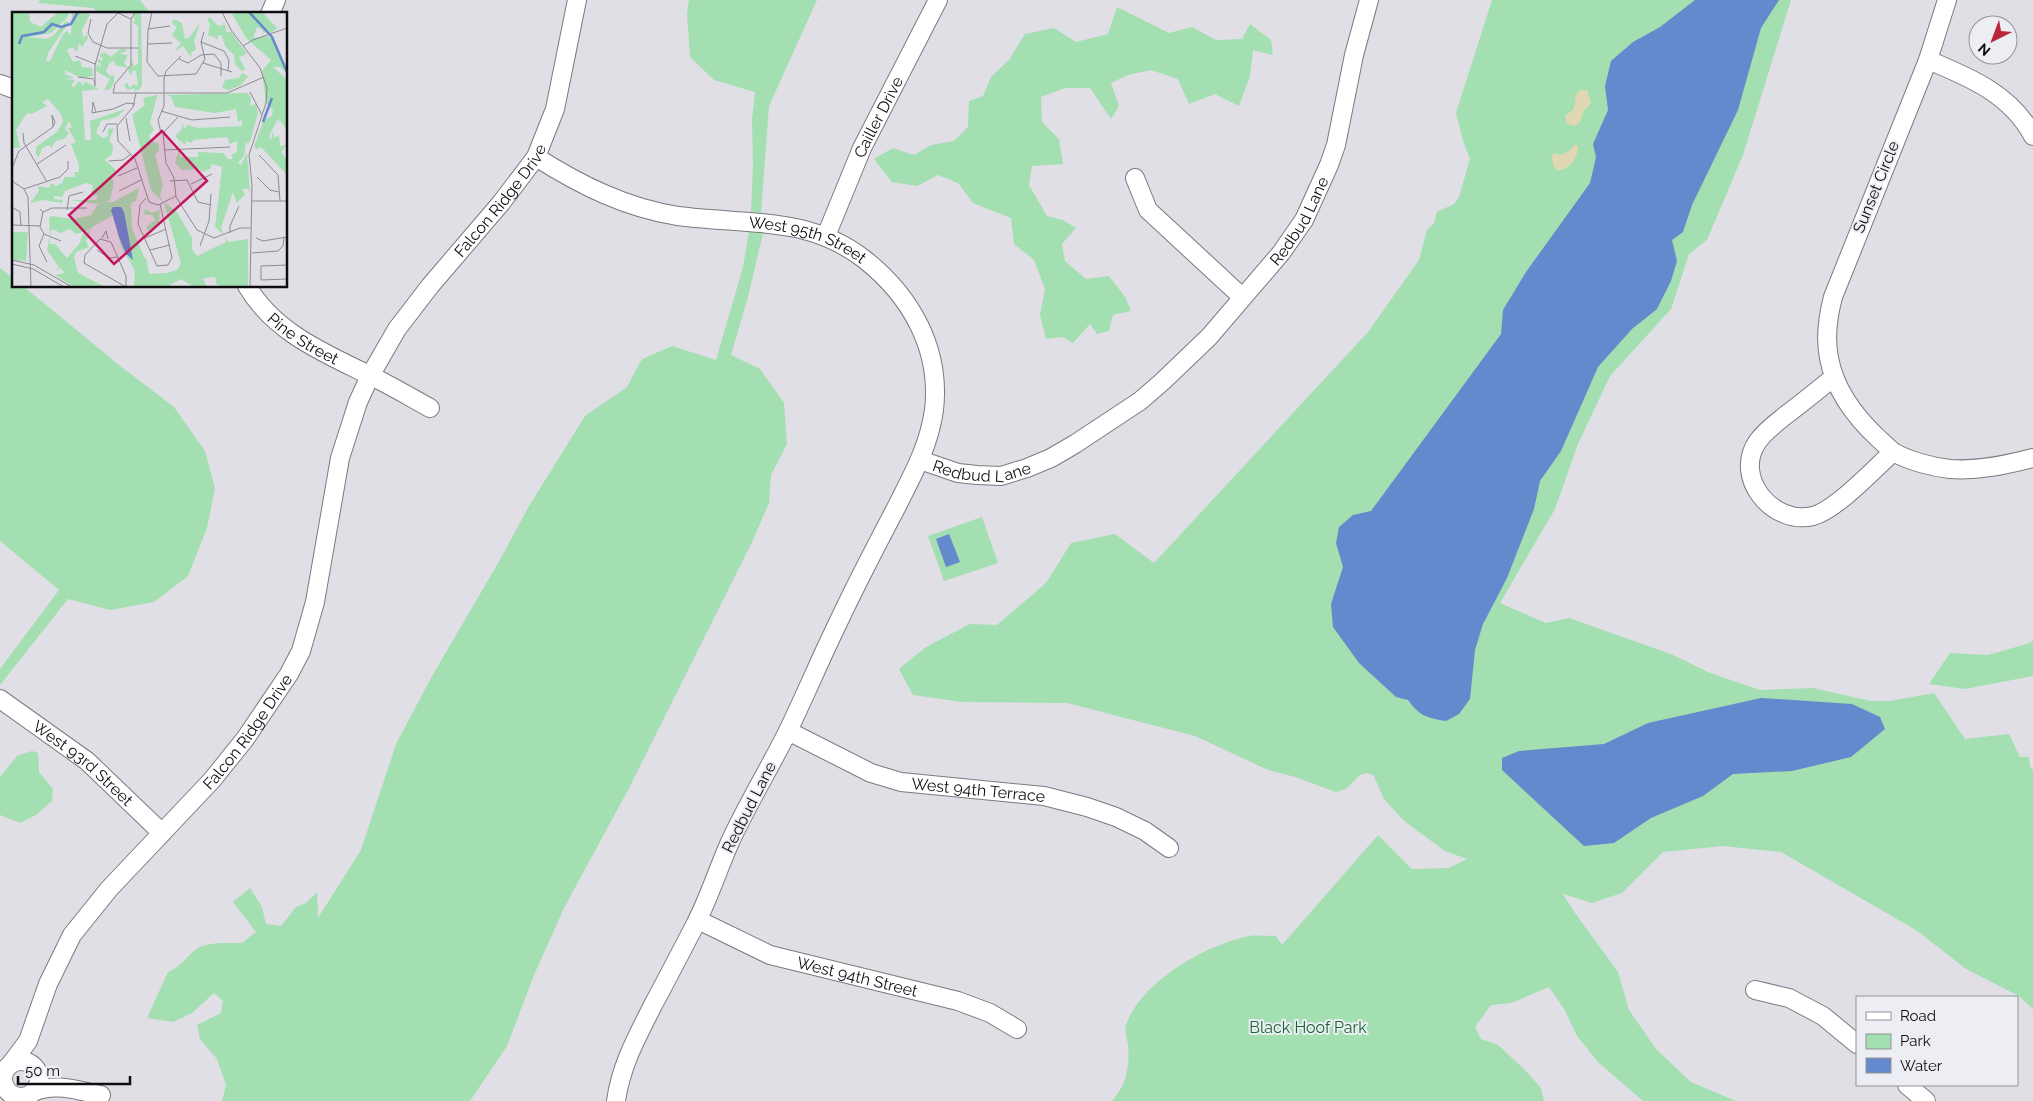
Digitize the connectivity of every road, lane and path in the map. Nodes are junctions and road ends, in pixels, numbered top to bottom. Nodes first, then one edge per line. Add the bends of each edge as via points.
1 (276, 0) edge
2 (577, 0) edge
3 (938, 0) edge
4 (1369, 0) edge
5 (1947, 0) edge
6 (271, 12) edge
7 (1928, 60) junction
8 (0, 84) edge
9 (12, 88) edge
10 (2033, 136) edge
11 (536, 157) junction
12 (1135, 178) dead end
13 (826, 236) junction
14 (249, 288) edge
15 (1242, 297) junction
16 (370, 376) junction
17 (1834, 377) junction
18 (430, 408) dead end
19 (1894, 452) junction
20 (2033, 458) edge
21 (920, 460) junction
22 (0, 699) edge
23 (788, 731) junction
24 (162, 833) junction
25 (1169, 848) dead end
26 (698, 920) junction
27 (1755, 990) dead end
28 (1017, 1029) dead end
29 (28, 1040) junction
30 (1856, 1043) edge
31 (6, 1067) edge
32 (37, 1071) junction
33 (1908, 1086) edge
34 (56, 1087) junction
35 (7, 1091) edge
36 (29, 1095) edge
37 (102, 1095) dead end
38 (616, 1101) edge
39 (1926, 1101) edge

1 - 6 street
2 - 11 street, Falcon Ridge Drive via 555,109
3 - 13 street, Cailler Drive via 862,148
4 - 15 street, Redbud Lane via 1329,165 1294,236
5 - 7 street, Sunset Circle
7 - 10 street via 1971,78 2000,96
7 - 17 street, Sunset Circle via 1833,297 1828,349
8 - 9 street
11 - 13 street, West 95th Street via 582,185 650,210 676,216 783,225
11 - 16 street, Falcon Ridge Drive via 430,286
12 - 15 street via 1148,210
13 - 21 street, West 95th Street via 864,259 885,278 904,299 926,337 935,381 934,408
14 - 16 street, Pine Street via 268,313 300,339
15 - 21 street, Redbud Lane via 1209,337 1162,382 1107,424 1051,458 1001,476 958,473
16 - 18 street
16 - 24 street, Falcon Ridge Drive via 340,458 315,602 302,651 246,739
17 - 19 street, Sunset Circle via 1845,400 1870,431
17 - 19 street via 1767,430 1751,454 1751,478 1763,500 1788,516 1798,518 1822,513
19 - 20 street, Sunset Circle via 1949,468 1992,467
21 - 23 street, Redbud Lane
22 - 24 street, West 93rd Street via 87,761
23 - 25 street, West 94th Terrace via 871,773 901,782 1044,796 1116,817 1145,831
23 - 26 street, Redbud Lane via 730,841
24 - 29 street, Falcon Ridge Drive via 109,889 72,935 48,984
26 - 28 street, West 94th Street via 770,955 958,1001 990,1013
26 - 38 street, Redbud Lane via 627,1057
27 - 30 street via 1789,998 1823,1016
29 - 31 street, Falcon Ridge Drive
29 - 32 street via 29,1053
31 - 32 street via 20,1061
31 - 35 street via 4,1081
32 - 34 street
32 - 36 street via 38,1085
33 - 39 street
34 - 36 street via 41,1088
34 - 37 street
35 - 36 street via 19,1096

